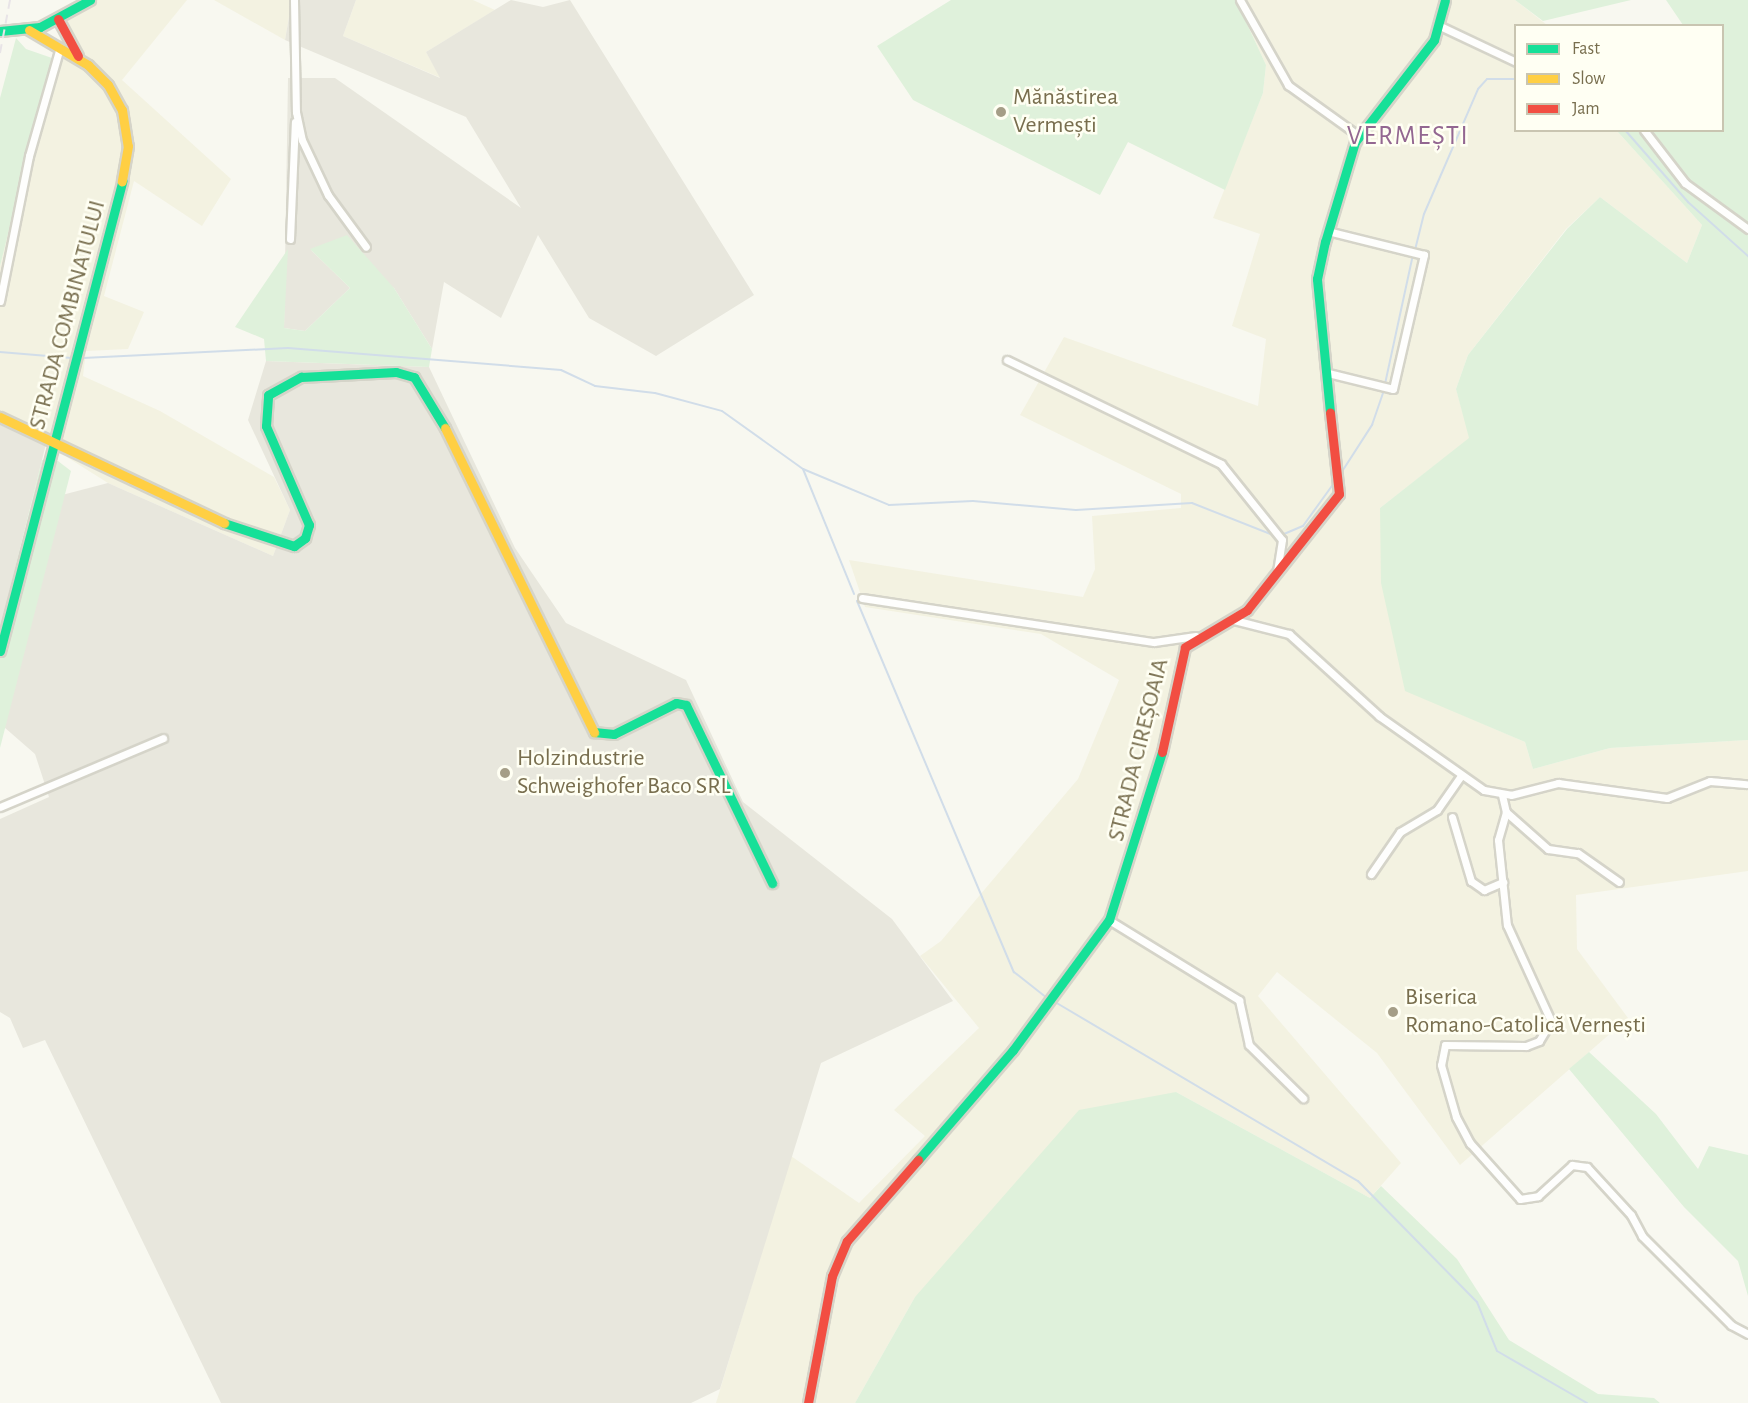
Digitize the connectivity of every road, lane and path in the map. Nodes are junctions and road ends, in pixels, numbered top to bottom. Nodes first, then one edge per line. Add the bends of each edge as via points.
1 (90, 0) edge
2 (294, 0) edge
3 (1240, 0) edge
4 (1445, 0) edge
5 (58, 19) junction
6 (1440, 26) junction
7 (29, 30) junction
8 (0, 31) edge
9 (60, 47) junction
10 (80, 59) junction
11 (1514, 62) edge
12 (296, 112) junction
13 (1646, 132) edge
14 (1359, 136) junction
15 (1748, 229) edge
16 (1328, 231) junction
17 (290, 239) dead end
18 (366, 247) dead end
19 (0, 301) edge
20 (1007, 360) dead end
21 (1328, 373) junction
22 (0, 417) edge
23 (54, 444) junction
24 (1273, 583) junction
25 (862, 598) dead end
26 (1234, 620) junction
27 (1196, 636) junction
28 (0, 651) edge
29 (163, 738) dead end
30 (1460, 777) junction
31 (1746, 784) dead end
32 (1502, 795) junction
33 (0, 807) edge
34 (1506, 812) junction
35 (1452, 817) dead end
36 (1371, 874) dead end
37 (1503, 882) junction
38 (1619, 882) dead end
39 (772, 883) dead end
40 (1109, 921) junction
41 (1303, 1098) dead end
42 (1748, 1334) edge
43 (808, 1403) edge

1 - 5 street
2 - 12 street
3 - 14 street via 1288,85
4 - 6 street, STRADA CIREȘOAIA
5 - 7 street
5 - 10 street
6 - 11 street
6 - 14 street, STRADA CIREȘOAIA via 1429,48
7 - 8 street
7 - 9 street, STRADA COMBINATULUI
9 - 10 street, STRADA COMBINATULUI
9 - 19 street via 29,156
10 - 23 street, STRADA COMBINATULUI via 118,101 128,146 117,209
12 - 17 street
12 - 18 street via 320,180
13 - 15 street via 1685,183
14 - 16 street, STRADA CIREȘOAIA
16 - 21 street, STRADA CIREȘOAIA via 1317,279
16 - 21 street via 1424,255 1400,348 1402,359 1389,388
20 - 24 street via 1221,464 1282,540
21 - 24 street, STRADA CIREȘOAIA via 1339,494
22 - 23 street
23 - 28 street, STRADA COMBINATULUI
23 - 39 street via 233,527 294,546 305,538 309,525 266,426 268,395 302,376 396,372 414,377 429,395 596,736 614,734 676,703 686,705
24 - 26 street, STRADA CIREȘOAIA
25 - 27 street via 1154,642
26 - 27 street, STRADA CIREȘOAIA
26 - 30 street via 1289,634 1379,716
27 - 40 street, STRADA CIREȘOAIA via 1185,647 1178,695 1146,812
29 - 33 street
30 - 32 street
30 - 36 street via 1437,810 1400,832
31 - 32 street via 1710,781 1667,798 1558,783
32 - 34 street
34 - 37 street via 1498,840
34 - 38 street via 1548,849 1578,853
35 - 37 street via 1471,881 1484,890
37 - 42 street via 1507,925 1551,1021 1539,1041 1526,1046 1445,1045 1441,1065 1456,1117 1470,1143 1520,1199 1538,1196 1572,1165 1587,1167 1631,1215 1642,1236 1731,1325
40 - 41 street via 1239,1000 1249,1045
40 - 43 street, STRADA CIREȘOAIA via 1013,1050 846,1241 832,1276

